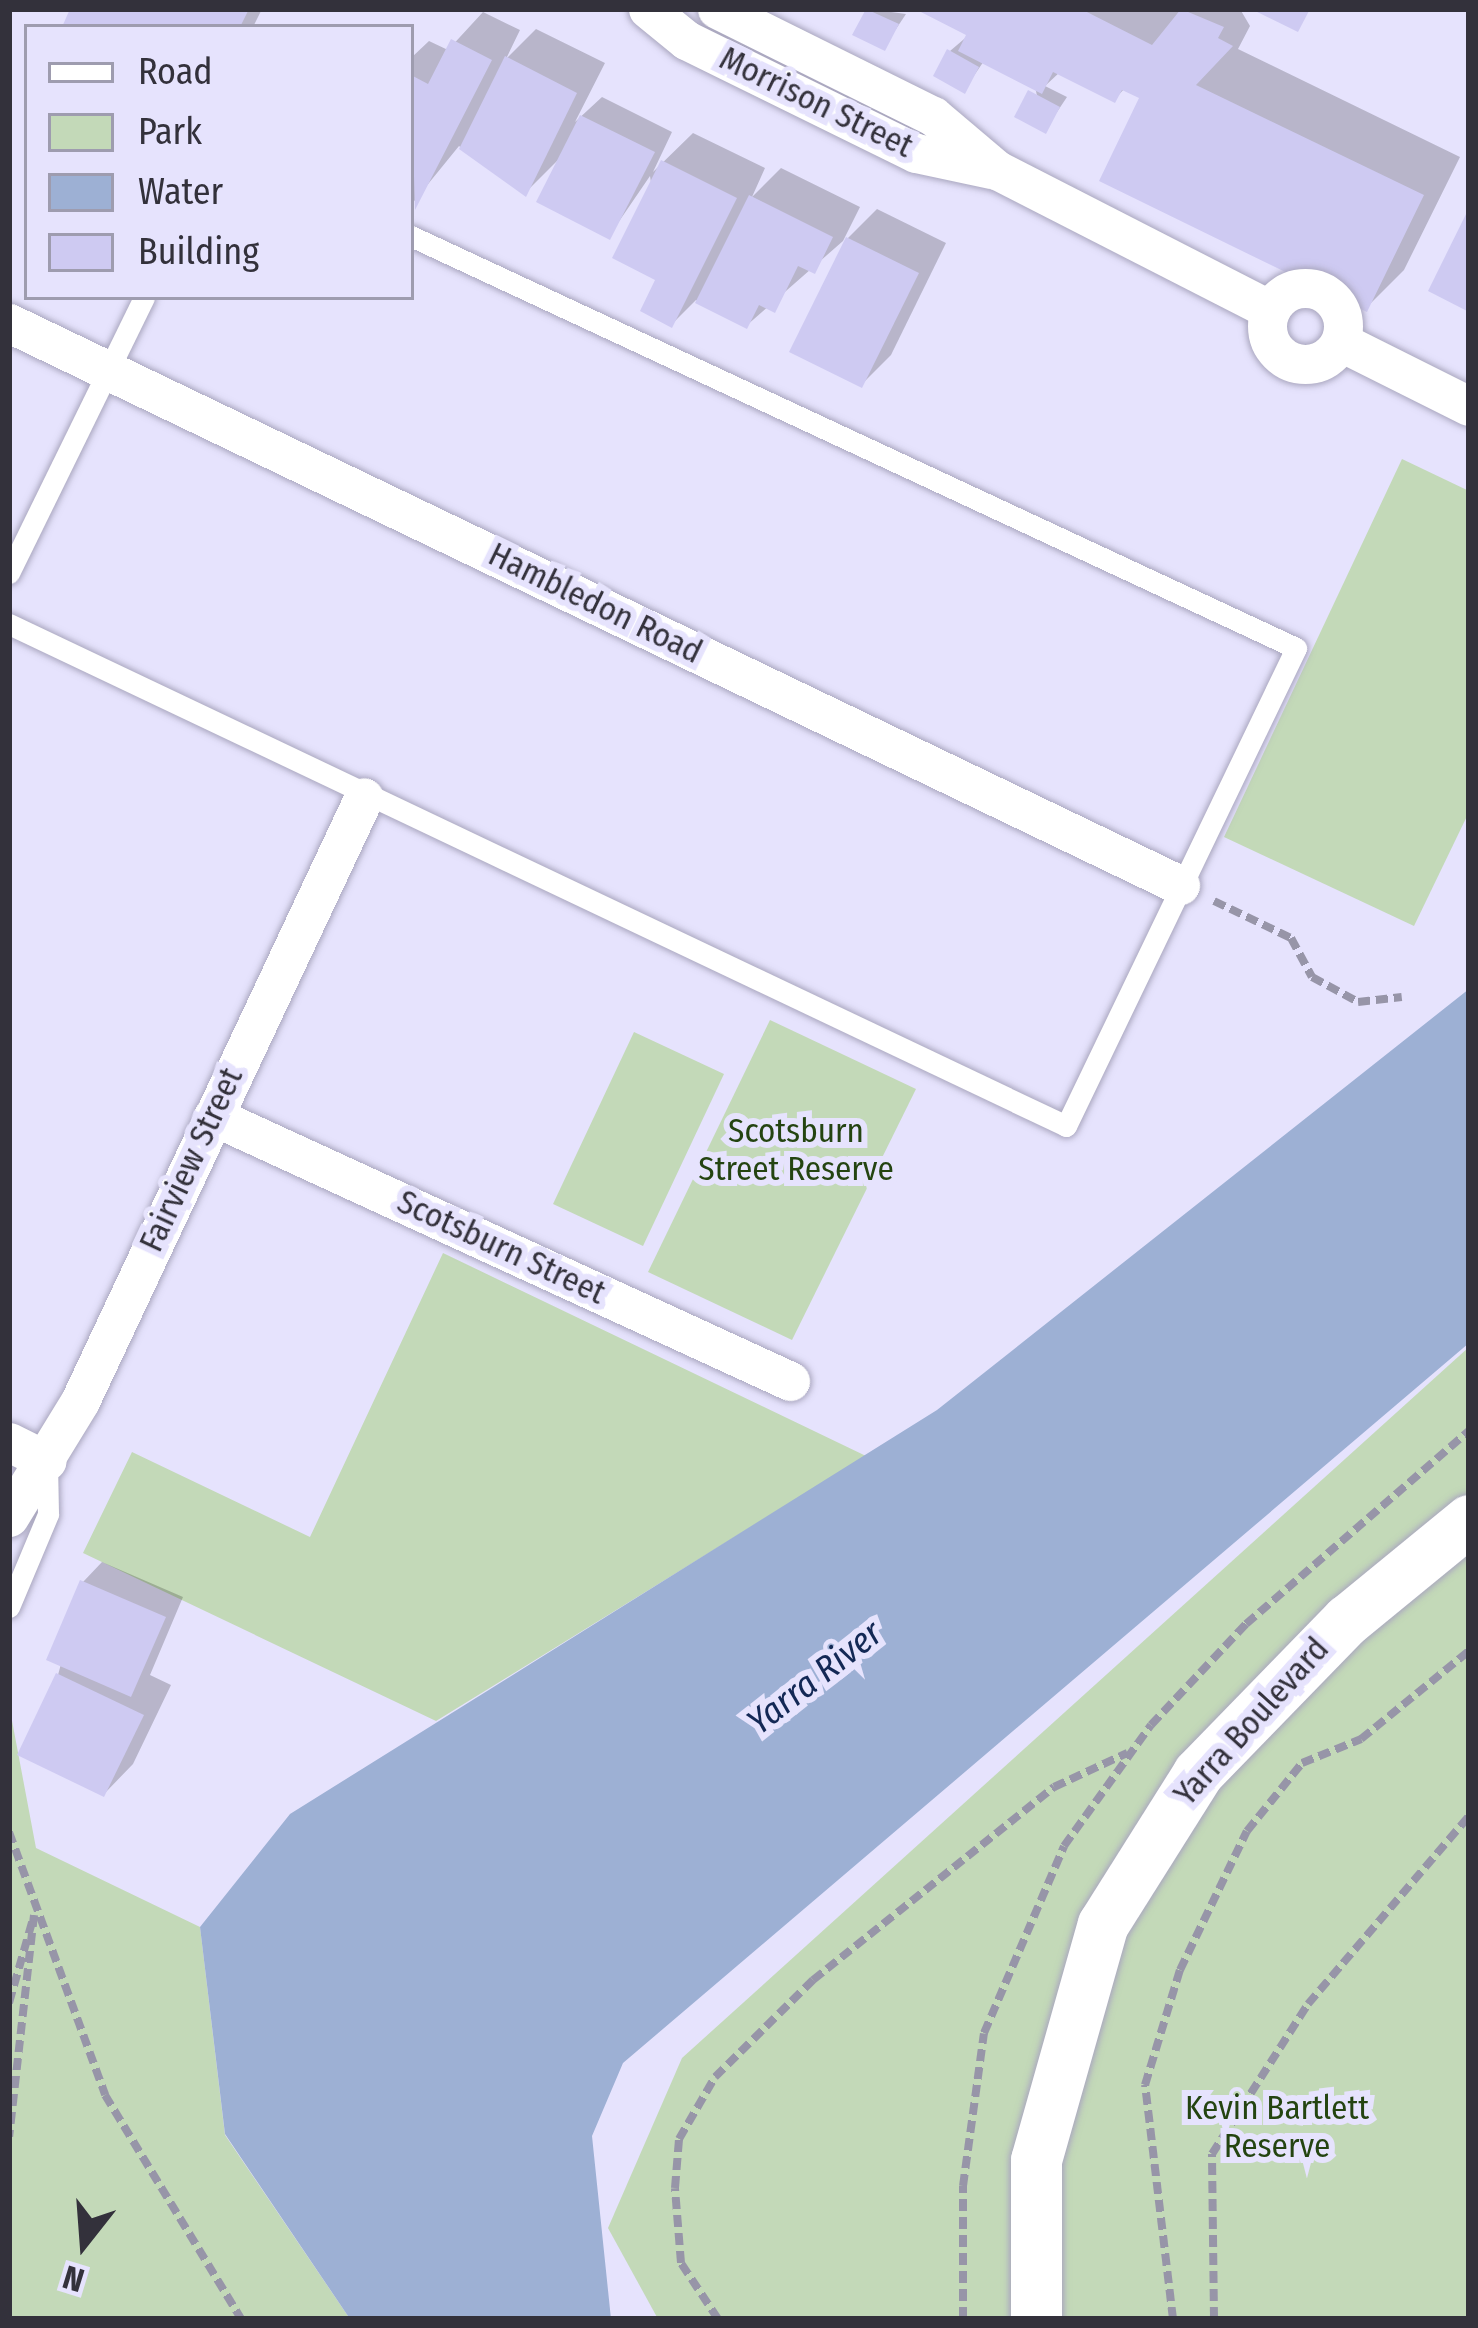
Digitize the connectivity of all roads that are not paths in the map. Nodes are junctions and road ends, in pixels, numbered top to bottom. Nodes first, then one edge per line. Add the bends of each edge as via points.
1 (648, 9) edge
2 (717, 9) edge
3 (997, 170) junction
4 (414, 237) edge
5 (143, 300) edge
6 (1270, 310) junction
7 (9, 323) edge
8 (1341, 342) junction
9 (109, 370) junction
10 (1469, 406) edge
11 (9, 573) edge
12 (9, 624) edge
13 (364, 797) junction
14 (1180, 885) junction
15 (213, 1116) junction
16 (790, 1381) dead end
17 (9, 1442) edge
18 (47, 1461) junction
19 (9, 1516) edge
20 (1469, 1520) edge
21 (9, 1607) edge
22 (1036, 2319) edge

1 - 3 street, Morrison Street via 686,40 916,153
2 - 3 street, Morrison Street via 933,116
3 - 6 street, Morrison Street
4 - 14 lane via 1296,648
5 - 9 lane
6 - 8 street via 1287,292 1321,291 1339,307
6 - 8 street via 1268,334 1289,361 1313,364
7 - 9 street, Hambledon Road
8 - 10 street
9 - 11 lane
9 - 14 street, Hambledon Road
12 - 13 lane
13 - 14 lane via 1066,1126
13 - 15 street, Fairview Street
15 - 16 street, Scotsburn Street
15 - 18 street, Fairview Street
17 - 18 street
18 - 19 street, Fairview Street
18 - 21 lane via 48,1514
20 - 22 street, Yarra Boulevard via 1347,1620 1198,1773 1103,1924 1036,2160

